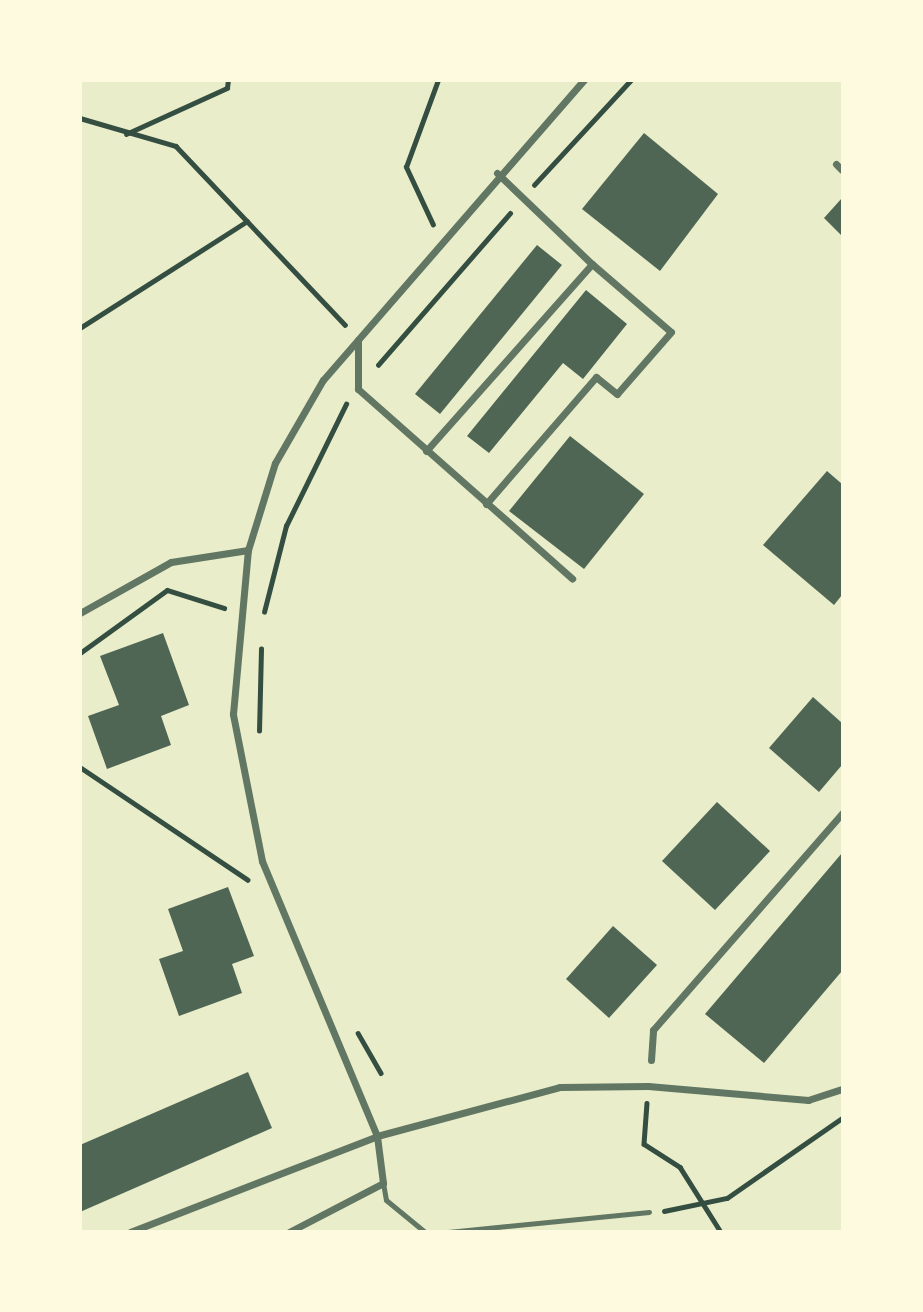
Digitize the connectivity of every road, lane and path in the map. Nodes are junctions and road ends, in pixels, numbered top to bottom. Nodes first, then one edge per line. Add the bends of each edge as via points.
1 (228, 80) edge
2 (438, 80) edge
3 (584, 80) edge
4 (631, 80) edge
5 (80, 118) edge
6 (124, 134) junction
7 (497, 173) junction
8 (522, 198) junction
9 (247, 221) junction
10 (440, 239) junction
11 (592, 264) junction
12 (80, 328) edge
13 (358, 339) junction
14 (358, 389) junction
15 (426, 452) junction
16 (486, 504) junction
17 (248, 550) junction
18 (572, 578) dead end
19 (240, 612) junction
20 (80, 613) edge
21 (262, 632) dead end
22 (80, 653) edge
23 (260, 740) dead end
24 (80, 767) edge
25 (842, 813) edge
26 (272, 890) junction
27 (352, 1023) dead end
28 (651, 1060) dead end
29 (381, 1073) dead end
30 (648, 1086) junction
31 (842, 1090) edge
32 (842, 1118) edge
33 (377, 1136) junction
34 (383, 1183) junction
35 (701, 1207) junction
36 (649, 1212) joint
37 (130, 1231) edge
38 (289, 1231) edge
39 (425, 1231) edge
40 (448, 1231) edge
41 (462, 1231) edge
42 (720, 1231) edge

1 - 6 path via 227,88
2 - 10 path via 406,167
3 - 7 street
4 - 8 path
5 - 6 path
6 - 9 path via 176,146
7 - 8 street
7 - 10 street
8 - 11 street
8 - 14 path
9 - 12 path
9 - 13 path
10 - 13 street
11 - 15 street
11 - 16 street via 671,332 617,394 596,377
13 - 14 street
13 - 17 street via 323,380 275,463
14 - 15 street
14 - 19 path via 333,420 286,526 263,619
15 - 16 street
16 - 18 street
17 - 19 street
17 - 20 street via 170,562
19 - 22 path via 167,590
19 - 26 street via 233,714
21 - 23 path
24 - 26 path via 226,871
25 - 28 street via 653,1030
26 - 33 street
27 - 29 path
30 - 31 street via 808,1100
30 - 33 street via 560,1087
30 - 35 path via 644,1144 680,1167
32 - 35 path via 727,1198
33 - 34 street
33 - 37 street
34 - 38 street
34 - 39 lane via 387,1200
35 - 36 path
35 - 42 path
36 - 41 lane
40 - 41 lane

